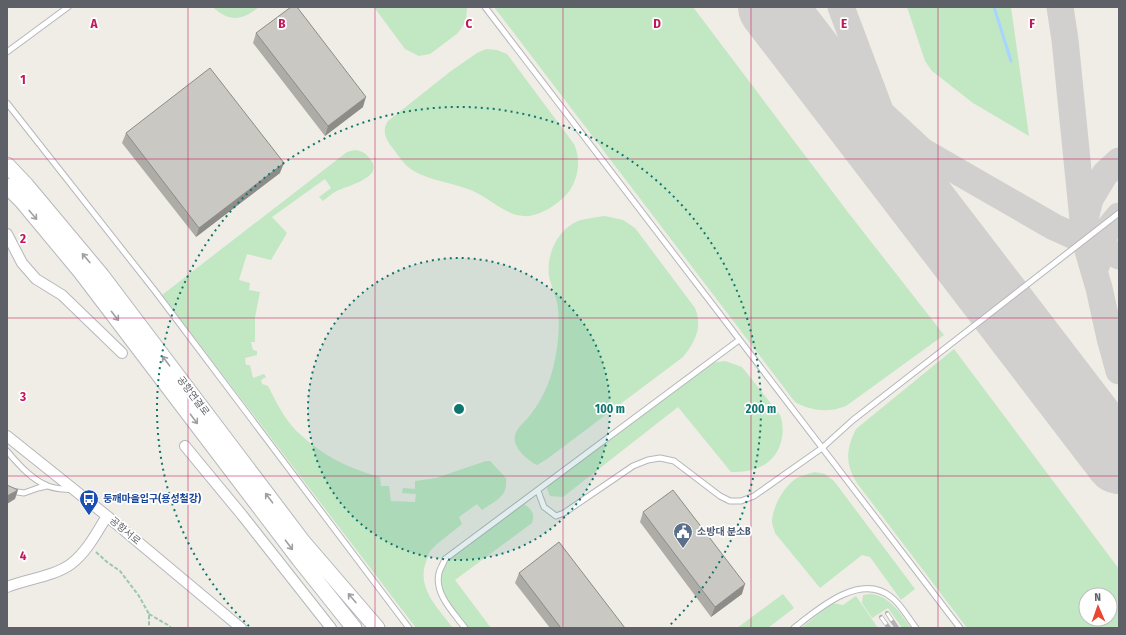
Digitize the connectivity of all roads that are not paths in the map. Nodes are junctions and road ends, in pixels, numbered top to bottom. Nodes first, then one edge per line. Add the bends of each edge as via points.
1 (68, 7) edge
2 (485, 7) edge
3 (7, 52) edge
4 (7, 103) edge
5 (7, 165) edge
6 (7, 186) edge
7 (1119, 213) edge
8 (7, 234) edge
9 (739, 340) junction
10 (122, 353) dead end
11 (7, 436) edge
12 (185, 446) dead end
13 (822, 448) junction
14 (7, 451) edge
15 (7, 485) edge
16 (47, 486) junction
17 (538, 490) junction
18 (75, 491) junction
19 (9, 492) edge
20 (108, 516) junction
21 (7, 587) edge
22 (242, 628) edge
23 (331, 628) edge
24 (354, 628) edge
25 (377, 628) edge
26 (409, 628) edge
27 (465, 628) edge
28 (794, 628) edge
29 (916, 628) edge
30 (960, 628) edge

1 - 3 lane
2 - 9 lane
4 - 26 lane via 159,298
25 -> 5 street, 공항연결로 via 303,542 102,276
6 -> 24 street, 공항연결로 via 81,272
7 - 13 lane via 853,420
8 - 10 street via 22,263 36,279 62,295
9 - 13 lane
9 - 17 lane
11 - 18 street, 공항서로
12 - 23 street
13 - 17 lane via 754,496 741,501 730,501 720,496 674,461 660,458 633,466 556,516 544,507
13 - 30 lane
14 - 16 lane
15 - 19 lane
16 - 18 lane
16 - 19 lane via 24,492
17 - 27 lane via 445,559 439,574 439,588 442,597
18 - 20 street, 공항서로
20 - 21 street via 71,564
20 - 22 street, 공항서로
28 - 29 lane via 830,601 851,591 874,589 893,598

